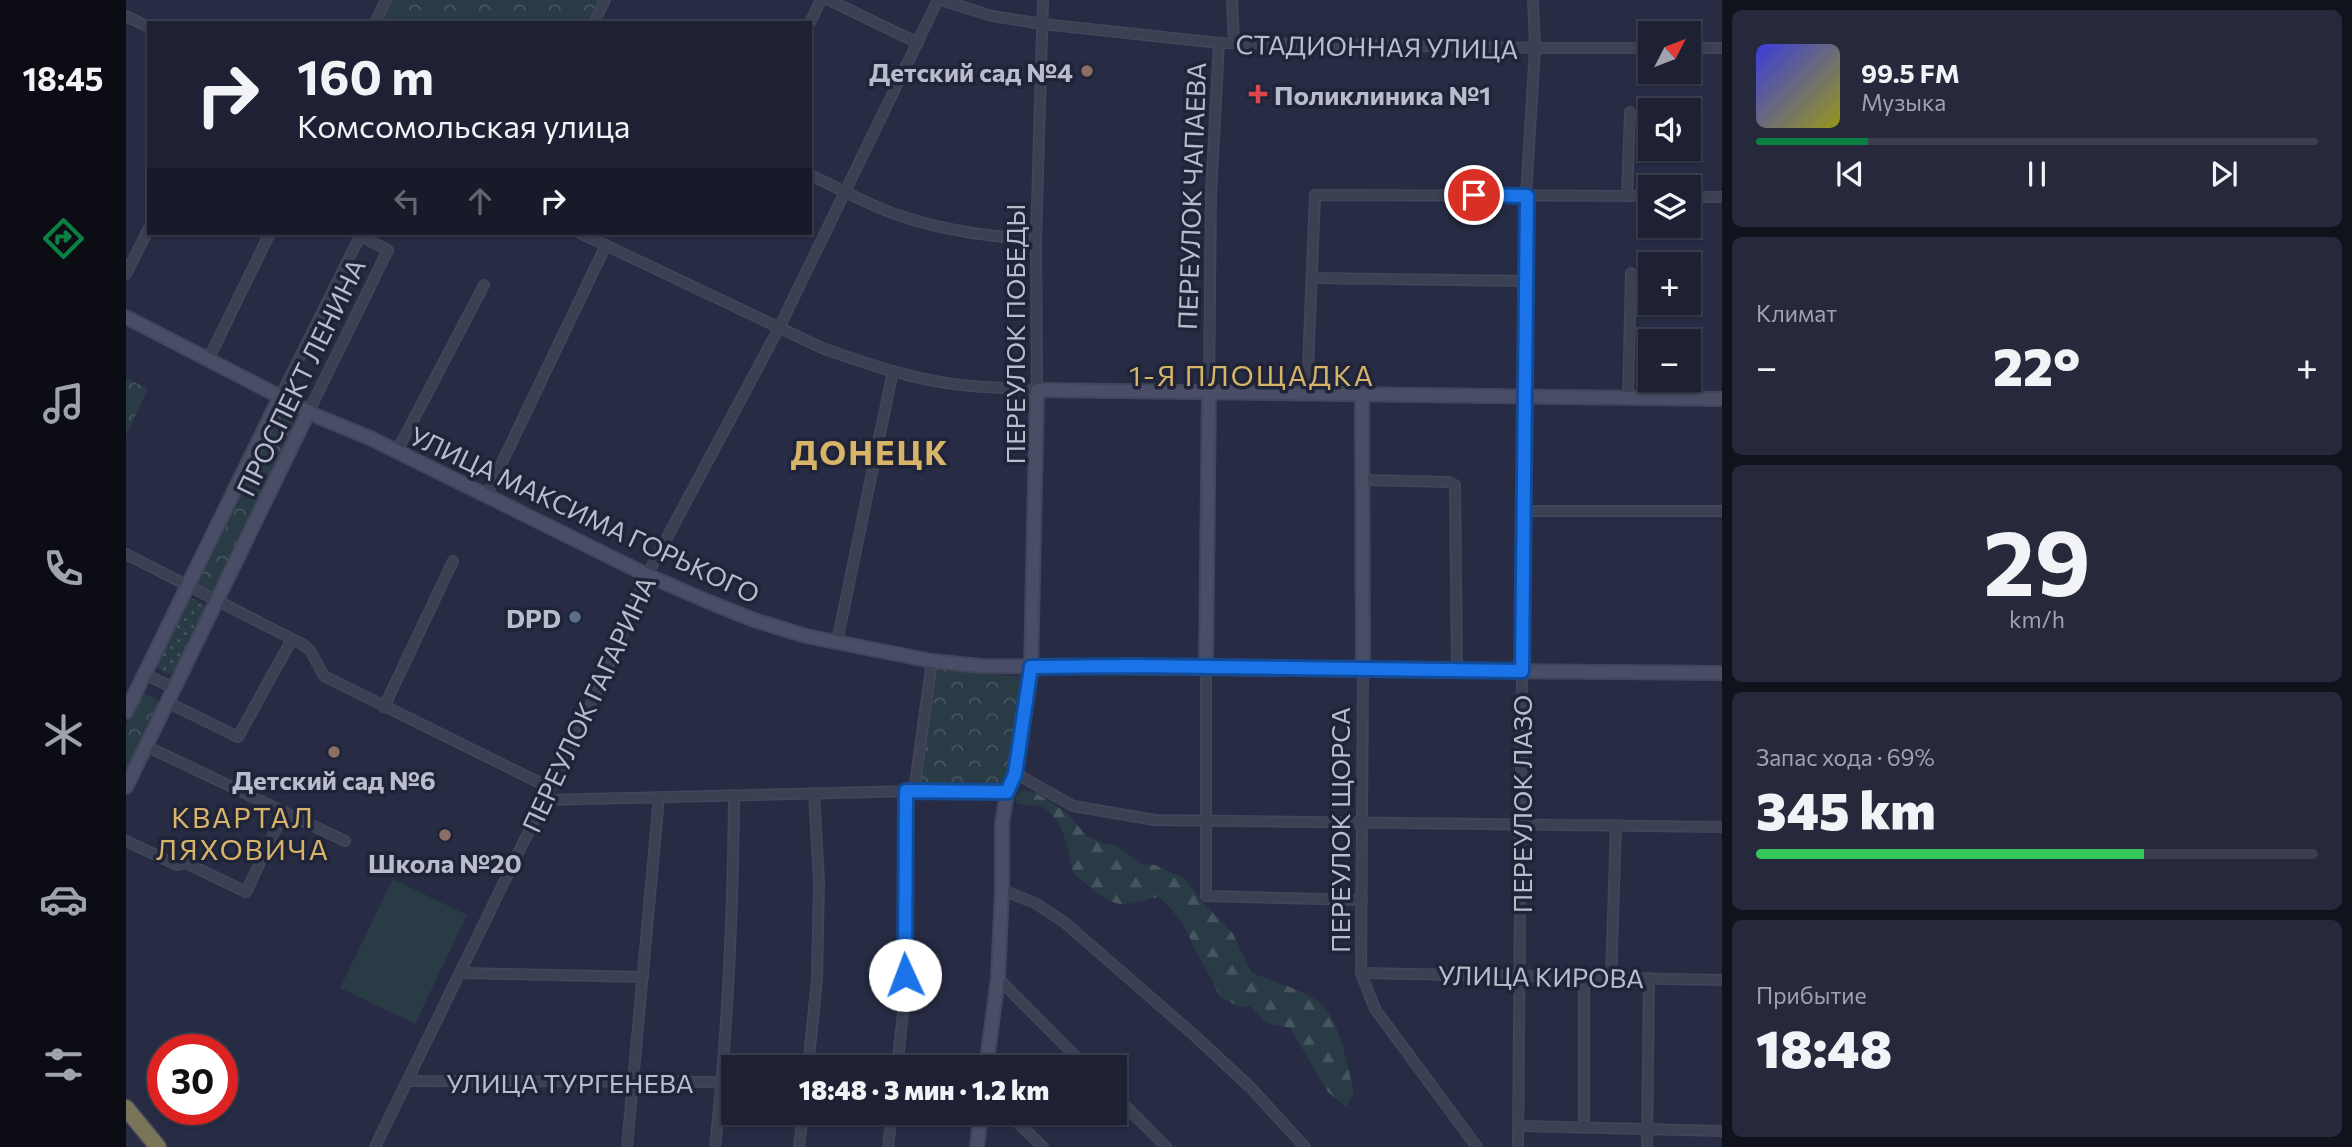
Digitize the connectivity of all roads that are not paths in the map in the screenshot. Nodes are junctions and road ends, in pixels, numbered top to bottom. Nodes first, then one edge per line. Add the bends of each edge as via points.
1 (386, 0) edge
2 (605, 0) edge
3 (821, 0) edge
4 (829, 0) edge
5 (939, 0) edge
6 (1043, 0) edge
7 (1232, 0) edge
8 (1534, 0) edge
9 (126, 16) edge
10 (376, 21) edge
11 (595, 21) edge
12 (811, 21) edge
13 (1043, 24) junction
14 (147, 26) edge
15 (918, 43) junction
16 (1219, 43) junction
17 (1234, 43) junction
18 (1535, 48) junction
19 (1638, 48) edge
20 (1701, 48) edge
21 (1722, 48) edge
22 (1629, 112) dead end
23 (812, 176) edge
24 (846, 191) junction
25 (1527, 196) junction
26 (1627, 196) junction
27 (1638, 196) edge
28 (1701, 197) edge
29 (1722, 197) edge
30 (147, 232) edge
31 (269, 235) edge
32 (584, 235) edge
33 (1036, 240) junction
34 (606, 245) junction
35 (1631, 273) dead end
36 (126, 274) edge
37 (1312, 278) junction
38 (1526, 281) junction
39 (484, 285) dead end
40 (126, 317) edge
41 (779, 328) junction
42 (209, 358) junction
43 (893, 371) junction
44 (1037, 390) junction
45 (1209, 392) junction
46 (1307, 393) junction
47 (1362, 394) junction
48 (280, 397) junction
49 (1525, 397) junction
50 (1628, 398) junction
51 (1722, 400) edge
52 (309, 411) junction
53 (397, 451) junction
54 (1362, 480) junction
55 (486, 496) junction
56 (1524, 511) junction
57 (1722, 512) edge
58 (126, 554) edge
59 (453, 561) dead end
60 (647, 575) junction
61 (187, 586) junction
62 (216, 600) junction
63 (292, 639) junction
64 (837, 642) junction
65 (932, 661) junction
66 (1031, 667) junction
67 (1206, 667) junction
68 (1363, 670) junction
69 (1457, 670) junction
70 (1522, 671) junction
71 (1722, 673) edge
72 (144, 674) junction
73 (174, 688) junction
74 (167, 702) junction
75 (384, 707) junction
76 (126, 712) edge
77 (146, 746) junction
78 (1015, 774) junction
79 (126, 787) edge
80 (550, 788) junction
81 (910, 791) junction
82 (1007, 792) junction
83 (814, 793) junction
84 (734, 795) junction
85 (659, 797) junction
86 (544, 800) junction
87 (284, 812) junction
88 (1206, 820) junction
89 (1363, 822) junction
90 (1521, 824) junction
91 (1616, 825) junction
92 (1722, 827) edge
93 (126, 841) edge
94 (345, 841) dead end
95 (1002, 890) junction
96 (1362, 900) junction
97 (460, 973) junction
98 (1361, 973) junction
99 (1520, 976) junction
100 (643, 977) junction
101 (1584, 977) junction
102 (998, 978) junction
103 (1611, 978) junction
104 (1649, 978) junction
105 (1722, 980) edge
106 (724, 1055) edge
107 (809, 1055) edge
108 (898, 1055) edge
109 (988, 1055) edge
110 (1074, 1055) edge
111 (407, 1082) junction
112 (634, 1082) junction
113 (721, 1082) edge
114 (721, 1091) edge
115 (1127, 1107) edge
116 (126, 1108) edge
117 (802, 1125) edge
118 (890, 1125) edge
119 (980, 1125) edge
120 (1020, 1125) edge
121 (1519, 1126) junction
122 (1584, 1128) junction
123 (1647, 1129) junction
124 (1722, 1131) edge
125 (159, 1147) edge
126 (375, 1147) edge
127 (627, 1147) edge
128 (715, 1147) edge
129 (799, 1147) edge
130 (888, 1147) edge
131 (977, 1147) edge
132 (1043, 1147) edge
133 (1166, 1147) edge
134 (1305, 1147) edge
135 (1477, 1147) edge
136 (1518, 1147) edge
137 (1647, 1147) edge

1 - 10 street
2 - 11 street
3 - 12 street
4 - 15 street
5 - 13 street, СТАДИОННАЯ УЛИЦА via 992,16
5 - 15 street, ПЕРЕУЛОК ГАГАРИНА
6 - 13 street, ПЕРЕУЛОК ПОБЕДЫ
7 - 17 street
8 - 18 street, ПЕРЕУЛОК ЛАЗО
9 - 14 street
13 - 16 street, СТАДИОННАЯ УЛИЦА
13 - 33 street, ПЕРЕУЛОК ПОБЕДЫ
15 - 24 street, ПЕРЕУЛОК ГАГАРИНА
16 - 17 street, СТАДИОННАЯ УЛИЦА
16 - 45 street, ПЕРЕУЛОК ЧАПАЕВА via 1211,194
17 - 18 street, СТАДИОННАЯ УЛИЦА
18 - 19 street, СТАДИОННАЯ УЛИЦА
18 - 25 street, ПЕРЕУЛОК ЛАЗО
20 - 21 street
22 - 26 street
23 - 24 street
24 - 33 street via 896,215 937,227
24 - 41 street, ПЕРЕУЛОК ГАГАРИНА
25 - 26 street
25 - 37 street via 1315,195
25 - 38 street, ПЕРЕУЛОК ЛАЗО
26 - 27 street
28 - 29 street
30 - 36 street
31 - 42 street
32 - 34 street
33 - 44 street, ПЕРЕУЛОК ПОБЕДЫ
34 - 41 street
34 - 55 street
35 - 50 street
37 - 38 street
37 - 46 street
38 - 49 street, ПЕРЕУЛОК ЛАЗО
39 - 53 street
40 - 42 main road, УЛИЦА МАКСИМА ГОРЬКОГО
41 - 43 street via 822,348
41 - 60 street, ПЕРЕУЛОК ГАГАРИНА
42 - 48 main road, УЛИЦА МАКСИМА ГОРЬКОГО
43 - 44 street via 961,385
43 - 64 street
44 - 45 main road
44 - 66 main road, ПЕРЕУЛОК ПОБЕДЫ
45 - 46 main road
45 - 67 main road, ПЕРЕУЛОК ЧАПАЕВА
46 - 47 main road
47 - 49 main road
47 - 54 main road, ПЕРЕУЛОК ЩОРСА
48 - 52 main road, УЛИЦА МАКСИМА ГОРЬКОГО
48 - 52 street, ПРОСПЕКТ ЛЕНИНА via 360,236 388,250
48 - 61 main road, ПРОСПЕКТ ЛЕНИНА
49 - 50 main road
49 - 56 street, ПЕРЕУЛОК ЛАЗО
50 - 51 main road
52 - 53 main road, УЛИЦА МАКСИМА ГОРЬКОГО
52 - 62 main road, ПРОСПЕКТ ЛЕНИНА
53 - 55 main road, УЛИЦА МАКСИМА ГОРЬКОГО
54 - 68 main road, ПЕРЕУЛОК ЩОРСА
54 - 69 street via 1455,485
55 - 60 main road, УЛИЦА МАКСИМА ГОРЬКОГО
56 - 57 street
56 - 70 street, ПЕРЕУЛОК ЛАЗО
58 - 61 street
59 - 75 street
60 - 64 main road, УЛИЦА МАКСИМА ГОРЬКОГО via 754,620
60 - 80 street, ПЕРЕУЛОК ГАГАРИНА
61 - 62 street
61 - 72 main road, ПРОСПЕКТ ЛЕНИНА
62 - 63 street
62 - 73 main road, ПРОСПЕКТ ЛЕНИНА
63 - 74 street via 239,737
63 - 75 street via 311,652 324,676
64 - 65 main road, УЛИЦА МАКСИМА ГОРЬКОГО
65 - 66 main road, УЛИЦА МАКСИМА ГОРЬКОГО
65 - 81 street
66 - 67 main road, УЛИЦА МАКСИМА ГОРЬКОГО
66 - 78 main road, ПЕРЕУЛОК ПОБЕДЫ
67 - 68 main road, УЛИЦА МАКСИМА ГОРЬКОГО
67 - 88 street, ПЕРЕУЛОК ЧАПАЕВА
68 - 69 main road, УЛИЦА МАКСИМА ГОРЬКОГО
68 - 89 street, ПЕРЕУЛОК ЩОРСА
69 - 70 main road, УЛИЦА МАКСИМА ГОРЬКОГО
70 - 71 main road, УЛИЦА МАКСИМА ГОРЬКОГО
70 - 90 street, ПЕРЕУЛОК ЛАЗО
72 - 73 street
72 - 76 main road, ПРОСПЕКТ ЛЕНИНА
73 - 74 main road, ПРОСПЕКТ ЛЕНИНА
74 - 77 main road, ПРОСПЕКТ ЛЕНИНА
75 - 80 street
77 - 79 main road, ПРОСПЕКТ ЛЕНИНА
77 - 87 street
78 - 82 main road, ПЕРЕУЛОК ПОБЕДЫ
78 - 88 street via 1073,806 1155,820
80 - 86 street, ПЕРЕУЛОК ГАГАРИНА
81 - 82 street
81 - 83 street
81 - 108 street via 905,995
82 - 95 main road, ПЕРЕУЛОК ПОБЕДЫ
83 - 84 street
83 - 107 street via 819,882
84 - 85 street
84 - 106 street
85 - 86 street
85 - 100 street
86 - 97 street, ПЕРЕУЛОК ГАГАРИНА
87 - 93 street via 246,892
87 - 94 street
88 - 89 street
88 - 96 street, ПЕРЕУЛОК ЧАПАЕВА via 1206,896
89 - 90 street
89 - 96 street, ПЕРЕУЛОК ЩОРСА
90 - 91 street
90 - 99 street, ПЕРЕУЛОК ЛАЗО
91 - 92 street
91 - 103 street
95 - 102 main road, ПЕРЕУЛОК ПОБЕДЫ
95 - 134 street via 1035,904 1074,931 1250,1087
96 - 98 street, ПЕРЕУЛОК ЩОРСА
97 - 100 street
97 - 111 street, ПЕРЕУЛОК ГАГАРИНА
98 - 99 street, УЛИЦА КИРОВА
98 - 135 street, ПЕРЕУЛОК ЩОРСА via 1375,1009
99 - 101 street, УЛИЦА КИРОВА
99 - 121 street, ПЕРЕУЛОК ЛАЗО
100 - 112 street
101 - 103 street, УЛИЦА КИРОВА
101 - 122 street
102 - 109 main road, ПЕРЕУЛОК ПОБЕДЫ
102 - 110 street
103 - 104 street, УЛИЦА КИРОВА
104 - 105 street, УЛИЦА КИРОВА
104 - 123 street
111 - 112 street, УЛИЦА ТУРГЕНЕВА
111 - 126 street, ПЕРЕУЛОК ГАГАРИНА
112 - 113 street, УЛИЦА ТУРГЕНЕВА
112 - 127 street
114 - 128 street
115 - 133 street
116 - 125 highway
117 - 129 street
118 - 130 street
119 - 131 main road
120 - 132 street
121 - 122 street
121 - 136 street, ПЕРЕУЛОК ЛАЗО
122 - 123 street
123 - 124 street
123 - 137 street

